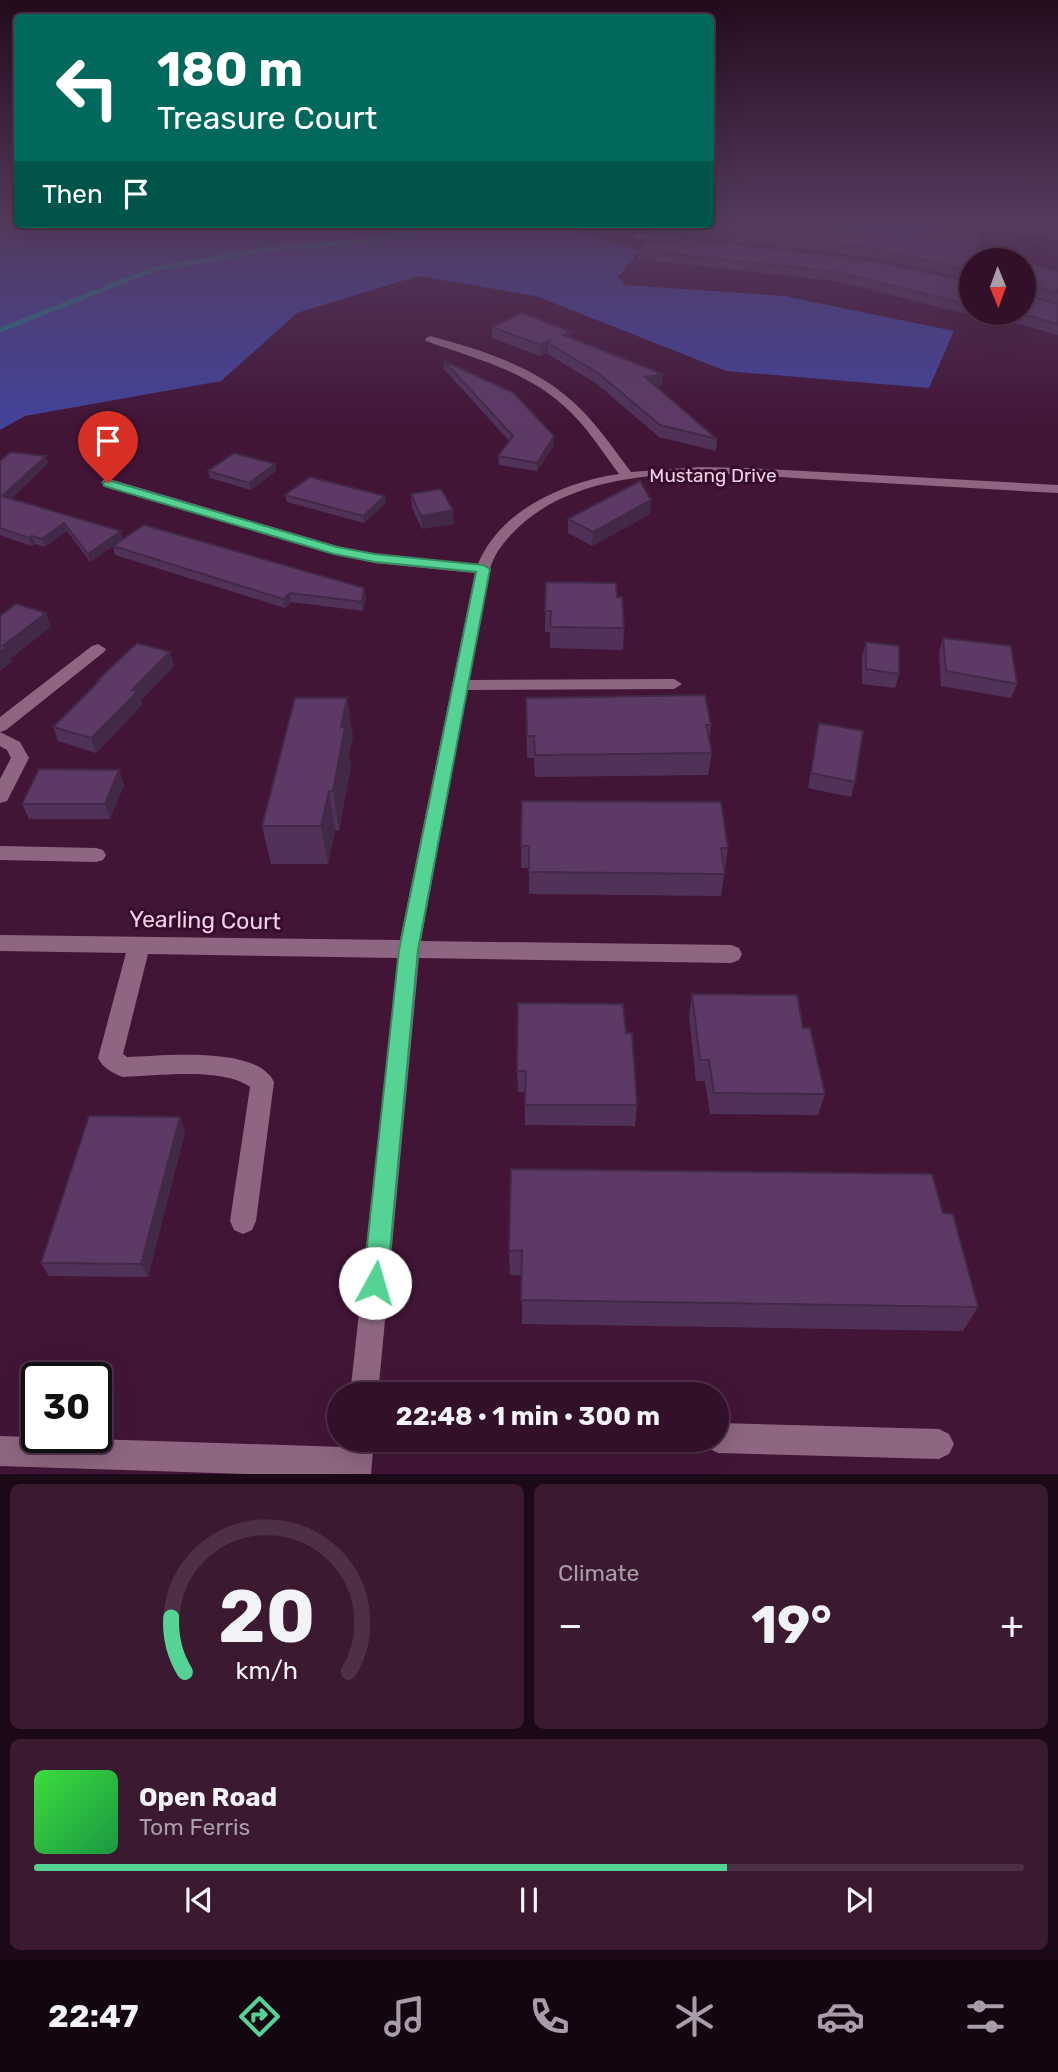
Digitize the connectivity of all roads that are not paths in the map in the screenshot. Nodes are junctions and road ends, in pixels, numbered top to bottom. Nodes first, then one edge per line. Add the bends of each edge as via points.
1 (430, 339) dead end
2 (627, 476) junction
3 (108, 483) dead end
4 (1058, 489) edge
5 (483, 569) junction
6 (99, 649) dead end
7 (674, 684) dead end
8 (460, 685) junction
9 (0, 726) edge
10 (0, 738) edge
11 (0, 796) edge
12 (0, 853) edge
13 (96, 855) dead end
14 (0, 943) edge
15 (139, 946) junction
16 (409, 950) junction
17 (731, 954) dead end
18 (243, 1221) dead end
19 (365, 1382) edge
20 (729, 1438) edge
21 (939, 1444) dead end
22 (0, 1451) edge
23 (357, 1458) edge

1 - 2 street via 547,386 578,414
2 - 4 street, Mustang Drive via 719,471
2 - 5 street, Mustang Drive via 570,491 524,516 506,532
3 - 5 street via 334,550
5 - 8 street, Mustang Drive
6 - 9 street
7 - 8 street
8 - 16 street, Mustang Drive
10 - 11 street via 14,746 20,758
12 - 13 street
14 - 15 street, Yearling Court
15 - 16 street, Yearling Court
15 - 18 street via 110,1058 123,1067 225,1068 254,1073 262,1082
16 - 17 street, Yearling Court
16 - 19 street, Mustang Drive
20 - 21 street
22 - 23 street

